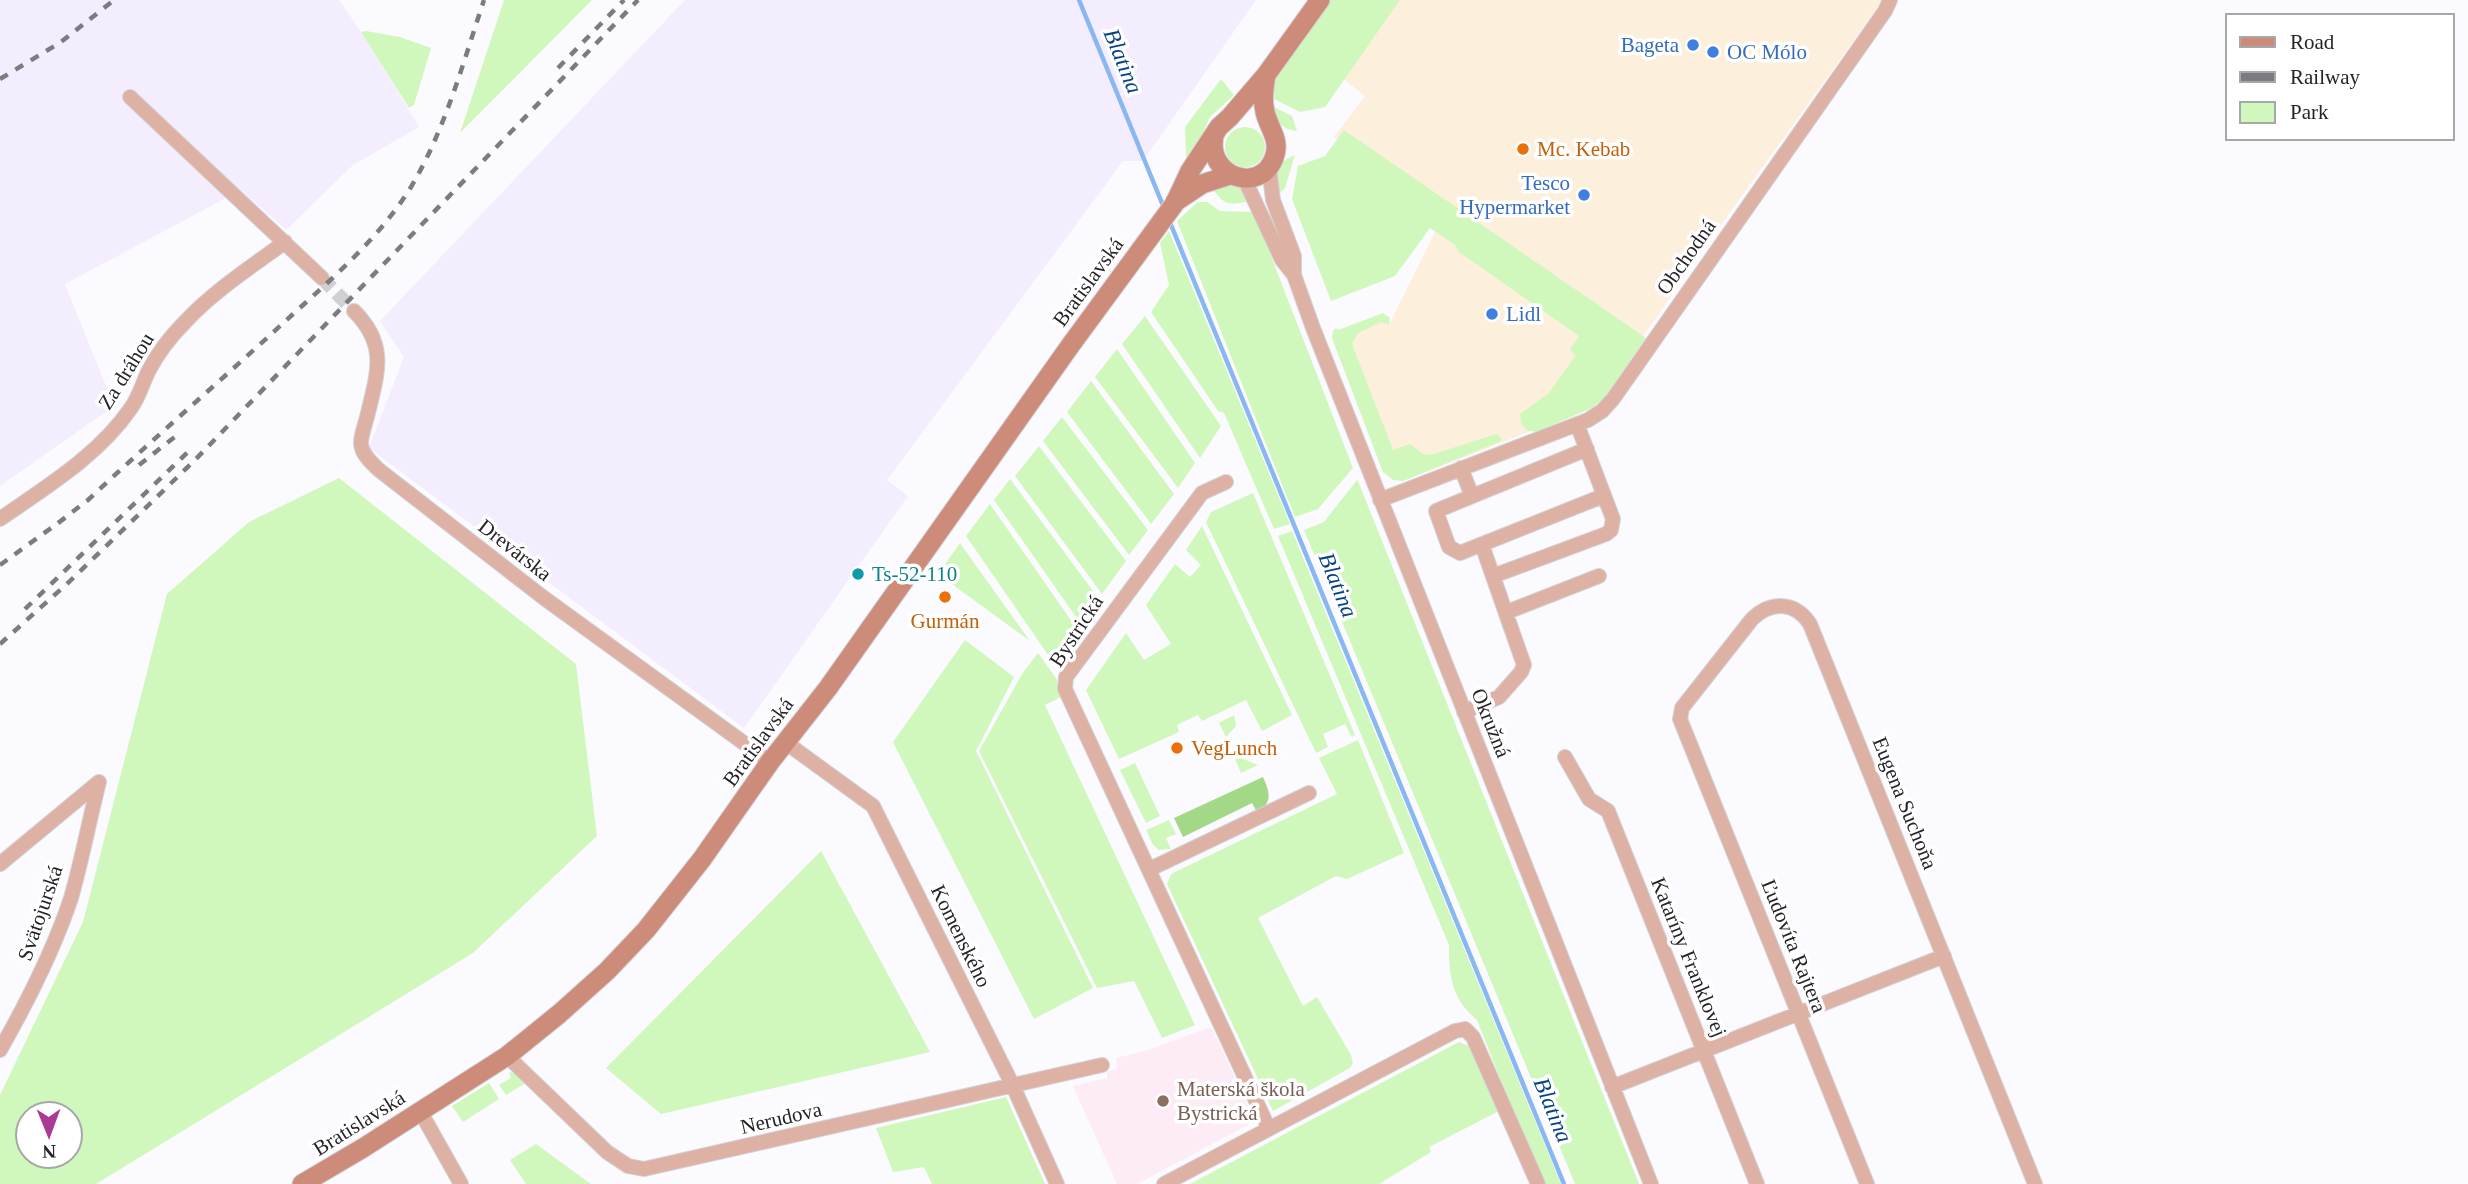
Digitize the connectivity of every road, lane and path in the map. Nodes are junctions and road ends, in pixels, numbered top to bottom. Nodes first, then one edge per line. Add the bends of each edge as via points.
1 (1320, 0) edge
2 (1890, 0) edge
3 (1266, 75) junction
4 (130, 97) dead end
5 (1230, 117) junction
6 (1269, 125) junction
7 (1214, 136) junction
8 (1269, 167) junction
9 (1237, 176) junction
10 (1174, 203) junction
11 (285, 242) junction
12 (1294, 275) junction
13 (321, 278) tunnel mouth
14 (354, 311) tunnel mouth
15 (1577, 424) junction
16 (1587, 449) junction
17 (1461, 468) junction
18 (1226, 482) dead end
19 (1472, 496) junction
20 (1604, 496) junction
21 (1380, 500) junction
22 (0, 519) edge
23 (1482, 545) junction
24 (1493, 576) junction
25 (1598, 576) dead end
26 (1507, 612) junction
27 (1464, 712) junction
28 (1682, 724) joint
29 (785, 742) junction
30 (1566, 757) dead end
31 (770, 762) junction
32 (1309, 793) dead end
33 (0, 864) edge
34 (1150, 869) junction
35 (1944, 956) junction
36 (1799, 1013) junction
37 (0, 1050) edge
38 (1704, 1051) junction
39 (507, 1056) junction
40 (1102, 1065) dead end
41 (1013, 1086) junction
42 (1612, 1087) junction
43 (420, 1111) junction
44 (1268, 1127) junction
45 (302, 1184) edge
46 (460, 1184) edge
47 (1057, 1184) edge
48 (1164, 1184) edge
49 (1538, 1184) edge
50 (1651, 1184) edge
51 (1757, 1184) edge
52 (1867, 1184) edge
53 (2035, 1184) edge

1 - 3 main road
2 - 15 street, Obchodná via 1613,400
3 - 5 main road
3 - 6 main road via 1263,100
4 - 11 street
5 - 6 main road via 1247,114
5 - 7 main road
6 - 8 main road via 1277,149
7 - 9 main road via 1216,162
7 - 10 main road
8 - 9 main road via 1257,175
8 - 12 street, Okružná via 1273,200 1294,256
9 - 10 main road via 1202,184
9 - 12 street, Okružná
10 - 29 main road, Bratislavská
11 - 13 street
11 - 22 street, Za dráhou via 185,321 150,367 132,407 104,439
12 - 21 street, Okružná
14 - 31 street, Drevárska via 365,322 379,357 361,444 367,457 544,598
15 - 16 street
15 - 17 street, Obchodná
16 - 19 street
16 - 20 street
17 - 19 street
17 - 21 street, Obchodná
18 - 34 street, Bystrická via 1202,493 1066,677 1069,700
19 - 23 street via 1436,511 1452,550 1460,553
20 - 23 street
20 - 24 street via 1613,519 1606,534
21 - 27 street, Okružná
23 - 24 street
24 - 26 street
25 - 26 street
26 - 27 street via 1523,657 1521,672 1499,697
27 - 42 street, Okružná
28 - 35 street, Eugena Suchoňa via 1682,708 1759,612 1786,606 1804,614
28 - 36 street, Ľudovíta Rajtera
29 - 31 main road, Bratislavská
29 - 41 street, Komenského via 873,806
30 - 38 street, Kataríny Franklovej via 1589,799 1608,811
31 - 39 main road, Bratislavská via 646,930 597,980
32 - 34 street
33 - 37 street, Svätojurská via 99,782 71,896 52,948
34 - 44 street, Bystrická
35 - 36 street
35 - 53 street, Eugena Suchoňa
36 - 38 street
36 - 52 street, Ľudovíta Rajtera
38 - 42 street
38 - 51 street, Kataríny Franklovej
39 - 41 street, Nerudova via 607,1152 628,1166 644,1169
39 - 43 main road, Bratislavská
40 - 41 street, Nerudova
41 - 47 street, Komenského
42 - 50 street, Okružná
43 - 45 main road, Bratislavská
43 - 46 street
44 - 48 street
44 - 49 street via 1465,1029 1473,1037

